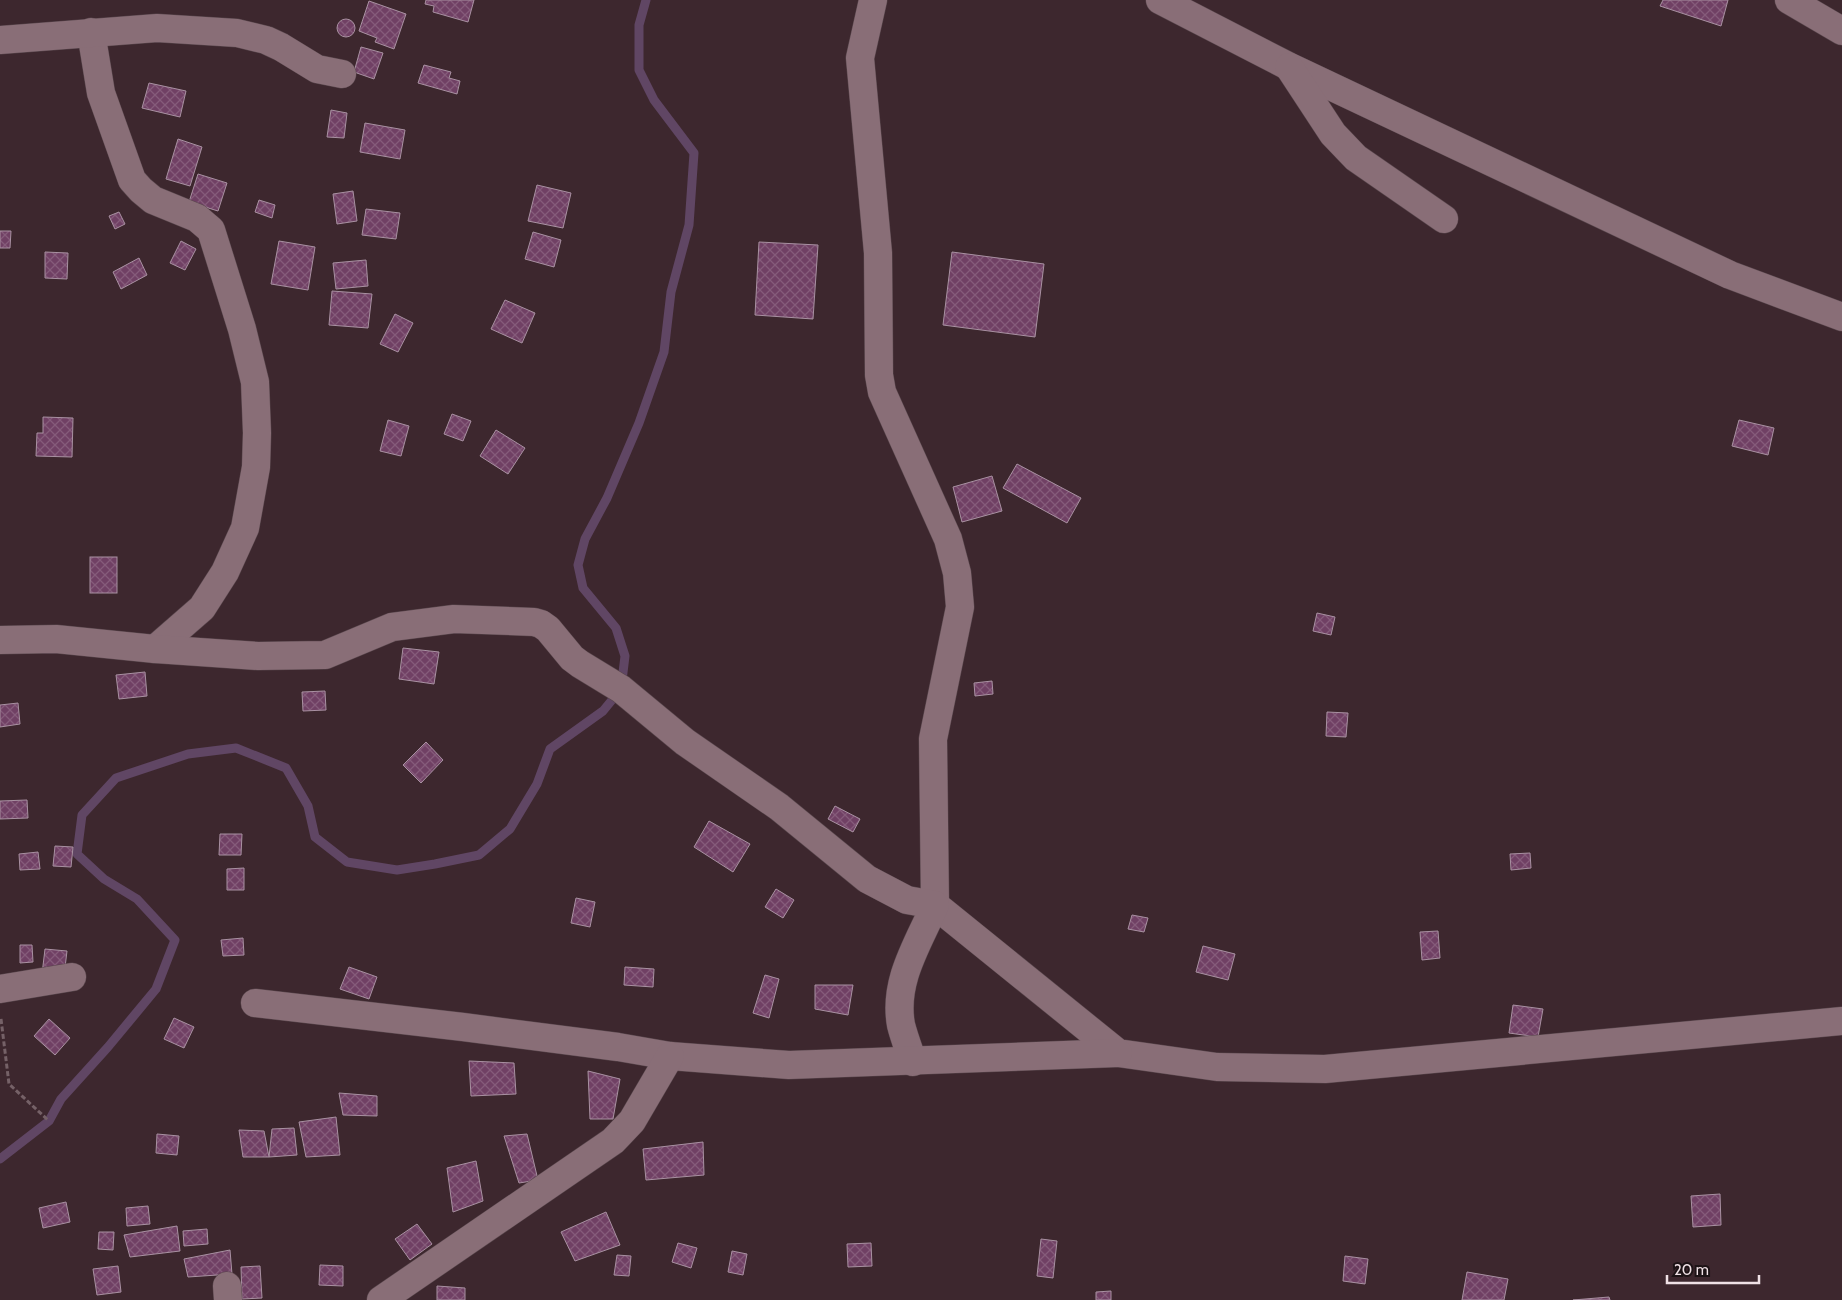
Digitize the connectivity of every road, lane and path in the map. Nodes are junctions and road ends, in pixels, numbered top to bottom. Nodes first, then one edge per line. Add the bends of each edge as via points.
1 (873, 0) edge
2 (1160, 0) edge
3 (1790, 0) edge
4 (91, 32) junction
5 (1842, 32) edge
6 (0, 40) edge
7 (1288, 66) junction
8 (342, 74) dead end
9 (1444, 219) dead end
10 (1842, 317) edge
11 (0, 640) edge
12 (155, 649) junction
13 (935, 905) junction
14 (72, 977) dead end
15 (0, 989) edge
16 (255, 1003) dead end
17 (0, 1013) edge
18 (1842, 1021) edge
19 (1118, 1053) junction
20 (670, 1056) junction
21 (913, 1062) junction
22 (49, 1121) dead end
23 (381, 1300) edge

1 - 13 street via 860,58 878,254 879,375 882,392 948,539 958,573 960,607 933,739
2 - 7 street
3 - 5 street
4 - 6 street
4 - 8 street via 156,28 237,33 274,44 317,69
4 - 12 street via 101,93 132,180 153,200 197,218 211,230 255,382 256,468 245,528 225,572 202,608
7 - 9 street via 1332,134 1356,158
7 - 10 street via 1730,275
11 - 12 street via 56,638
12 - 13 street via 258,656 325,655 392,627 454,619 541,624 572,658 621,689 685,742 779,807 867,879 907,900
13 - 19 street
13 - 21 street via 901,985 902,1027
14 - 15 street
16 - 20 street via 463,1026
17 - 22 path via 9,1084
18 - 19 street via 1325,1068 1217,1067
19 - 21 street
20 - 21 street via 788,1065
20 - 23 street via 632,1120 613,1142

